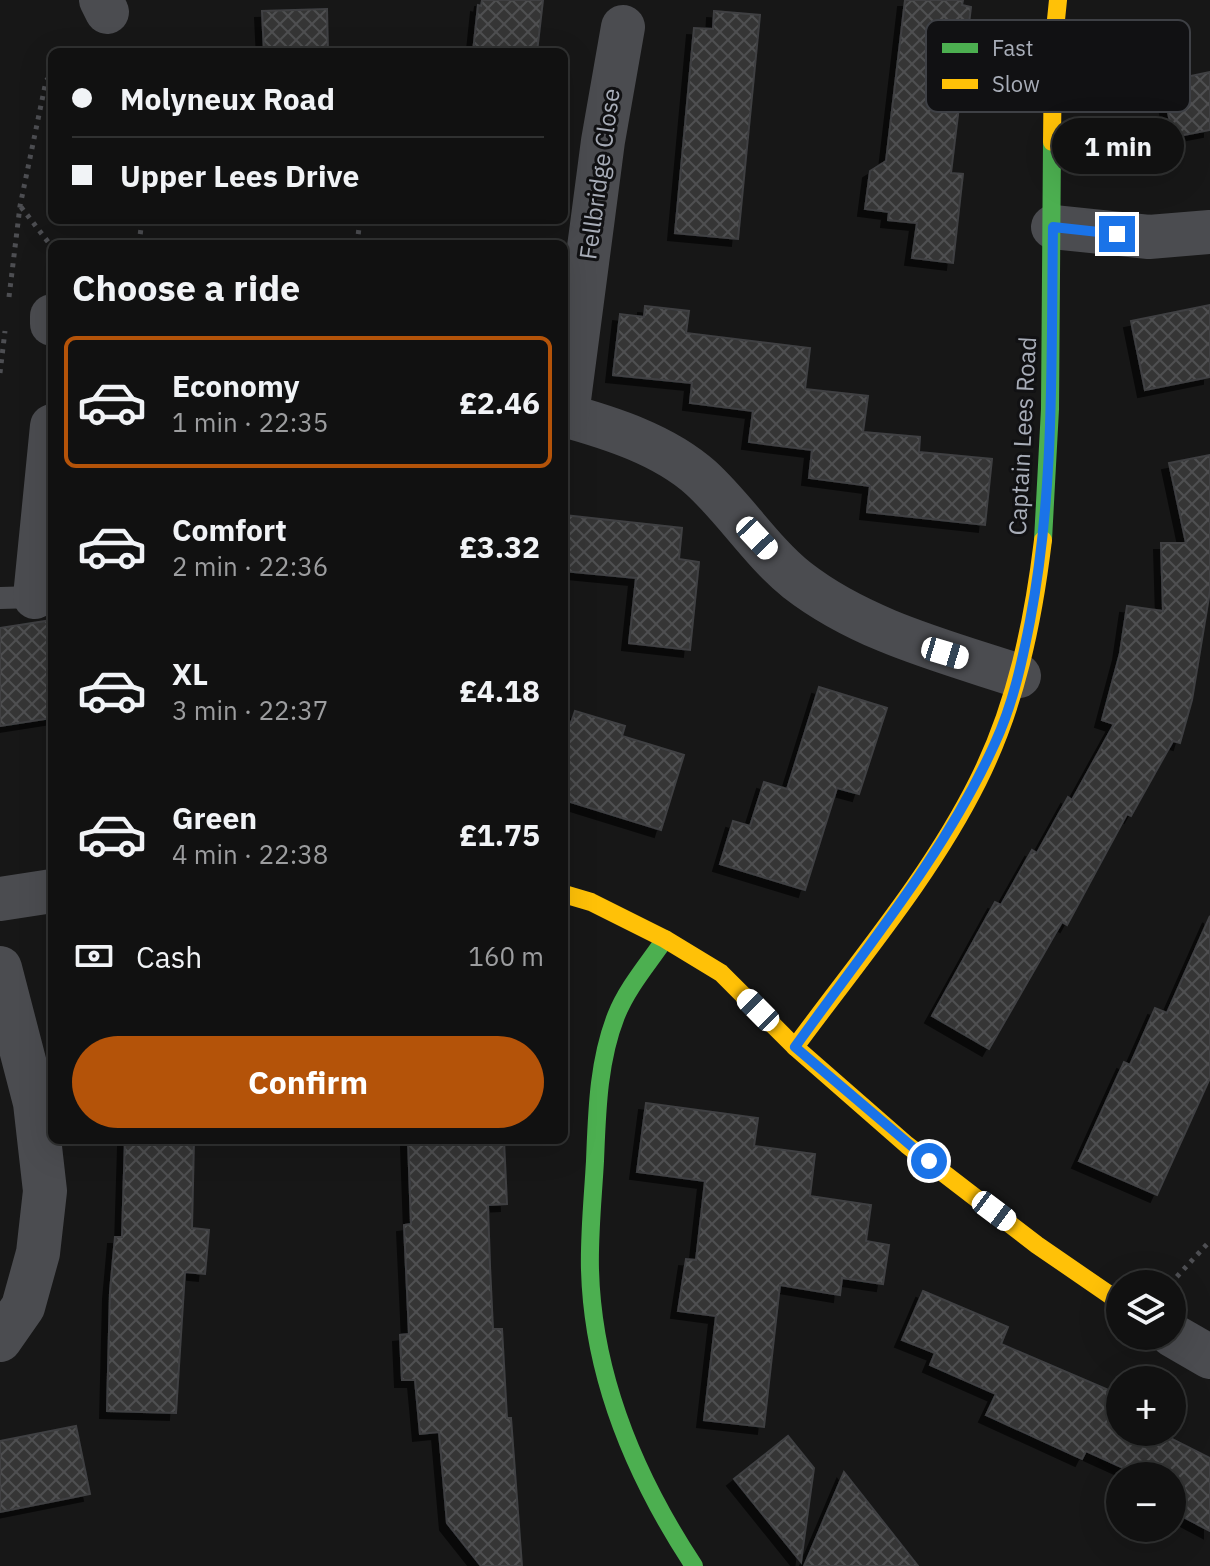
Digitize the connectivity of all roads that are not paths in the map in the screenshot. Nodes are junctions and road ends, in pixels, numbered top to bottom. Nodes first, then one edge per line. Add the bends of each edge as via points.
1 (1058, 0) edge
2 (1056, 20) edge
3 (623, 27) dead end
4 (1052, 112) edge
5 (1053, 227) junction
6 (1210, 232) edge
7 (568, 393) edge
8 (568, 416) edge
9 (48, 446) edge
10 (17, 598) edge
11 (1019, 676) junction
12 (48, 892) edge
13 (568, 895) edge
14 (0, 899) edge
15 (665, 939) junction
16 (0, 968) edge
17 (795, 1047) junction
18 (1106, 1292) edge
19 (0, 1340) edge
20 (1186, 1343) edge
21 (1210, 1357) edge
22 (694, 1566) edge

1 - 2 street, Captain Lees Road
3 - 7 street, Fellbridge Close
4 - 5 street, Captain Lees Road
5 - 6 street via 1149,237
5 - 11 street, Captain Lees Road via 1049,485
8 - 11 street, Fellbridge Close via 669,454 701,478 795,578 835,606 928,648
9 - 10 street
11 - 17 street, Captain Lees Road via 997,740 966,803
12 - 14 street
13 - 15 street
15 - 17 street via 721,973
15 - 22 street via 617,1014 609,1041 597,1121 590,1287 609,1390 628,1444
16 - 19 street via 35,1103 45,1191 38,1253 23,1307
17 - 18 street via 907,1145
20 - 21 street

